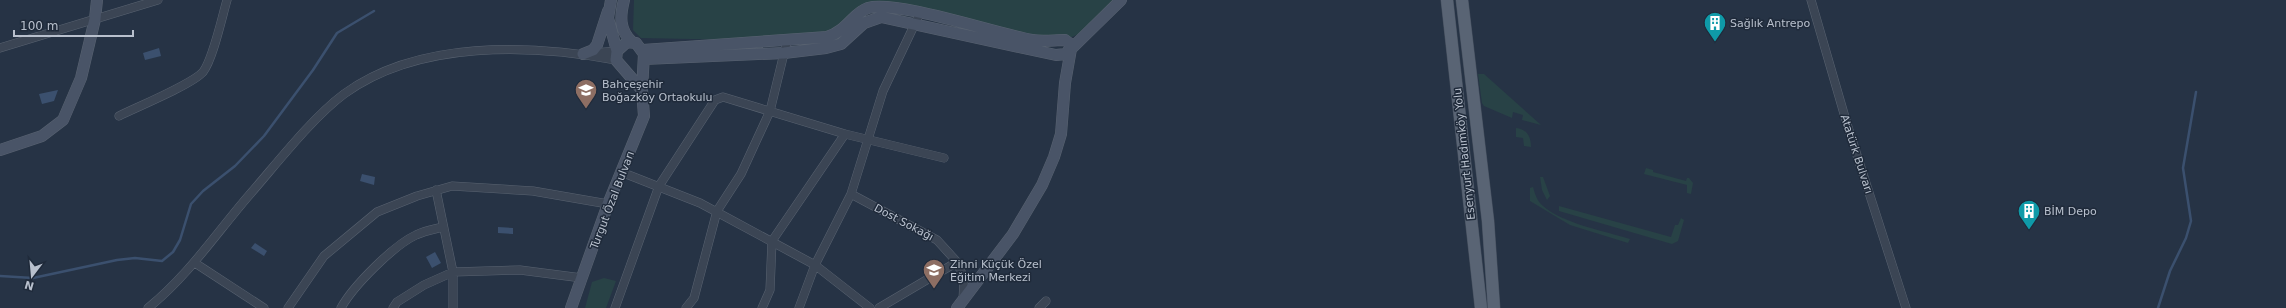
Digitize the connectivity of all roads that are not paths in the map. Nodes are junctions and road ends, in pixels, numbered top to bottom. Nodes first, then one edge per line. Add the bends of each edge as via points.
1 (97, 0) edge
2 (158, 0) edge
3 (227, 0) edge
4 (624, 0) edge
5 (1121, 0) edge
6 (1447, 0) edge
7 (1462, 0) edge
8 (1811, 0) edge
9 (610, 5) edge
10 (918, 18) junction
11 (95, 19) junction
12 (787, 41) junction
13 (632, 42) junction
14 (0, 48) edge
15 (1071, 49) junction
16 (784, 53) junction
17 (584, 54) junction
18 (617, 56) junction
19 (643, 57) junction
20 (626, 70) junction
21 (642, 90) junction
22 (770, 111) junction
23 (119, 116) dead end
24 (845, 134) junction
25 (868, 140) junction
26 (0, 150) edge
27 (944, 158) dead end
28 (622, 172) junction
29 (659, 186) junction
30 (436, 190) junction
31 (851, 194) junction
32 (608, 204) junction
33 (716, 211) junction
34 (443, 227) junction
35 (772, 241) junction
36 (957, 262) junction
37 (196, 263) junction
38 (816, 265) junction
39 (452, 272) junction
40 (582, 278) junction
41 (1046, 301) dead end
42 (960, 305) edge
43 (148, 308) edge
44 (264, 308) edge
45 (288, 308) edge
46 (341, 308) edge
47 (393, 308) edge
48 (453, 308) edge
49 (571, 308) edge
50 (615, 308) edge
51 (686, 308) edge
52 (762, 308) edge
53 (799, 308) edge
54 (870, 308) edge
55 (879, 308) edge
56 (1039, 308) edge
57 (1481, 308) edge
58 (1494, 308) edge
59 (1906, 308) edge

1 - 11 street
2 - 11 street
3 - 23 street via 211,55 203,72
4 - 13 street via 621,23 625,34
5 - 15 street
6 - 57 main road, Esenyurt Hadımköy Yolu
7 - 58 main road, Esenyurt Hadımköy Yolu via 1488,221
8 - 59 street, Atatürk Bulvarı via 1847,124
9 - 17 street via 597,45
9 - 18 street via 609,22
10 - 12 street via 886,7 869,8 838,33 827,37
10 - 15 street via 1056,55 1066,54
10 - 16 street via 881,18 864,23 850,38 838,45
10 - 25 street via 883,91
11 - 14 street
11 - 26 street via 81,78 63,120 42,136
12 - 16 street
12 - 19 street
13 - 18 street via 623,44
13 - 19 street
15 - 42 street via 1061,134 1042,185 1013,234
16 - 19 street
16 - 22 street
17 - 18 street
17 - 37 street via 515,50 456,52 415,61 358,86 321,114 250,193
18 - 20 street
19 - 20 street via 636,69
19 - 21 street, Turgut Özal Bulvarı
20 - 21 street
21 - 28 street, Turgut Özal Bulvarı via 644,116
22 - 24 street
22 - 29 street via 723,97 715,100
22 - 33 street via 741,174
24 - 25 street
24 - 35 street
25 - 27 street
25 - 31 street
28 - 29 street
28 - 32 street, Turgut Özal Bulvarı
29 - 33 street
29 - 50 street
30 - 32 street via 452,186 533,191
30 - 34 street
30 - 45 street via 377,212 324,256
31 - 36 street, Dost Sokağı via 937,240
31 - 38 street
32 - 40 street, Turgut Özal Bulvarı
33 - 35 street
33 - 51 street via 694,298
34 - 39 street
34 - 46 street via 416,235 377,264
35 - 38 street
35 - 52 street via 770,290
36 - 42 street, Dost Sokağı via 964,278
36 - 55 street
37 - 43 street
37 - 44 street
38 - 53 street
38 - 54 street
39 - 40 street via 520,270
39 - 47 street via 424,285 397,302
39 - 48 street
40 - 49 street, Turgut Özal Bulvarı
41 - 56 street
57 - 58 main road

